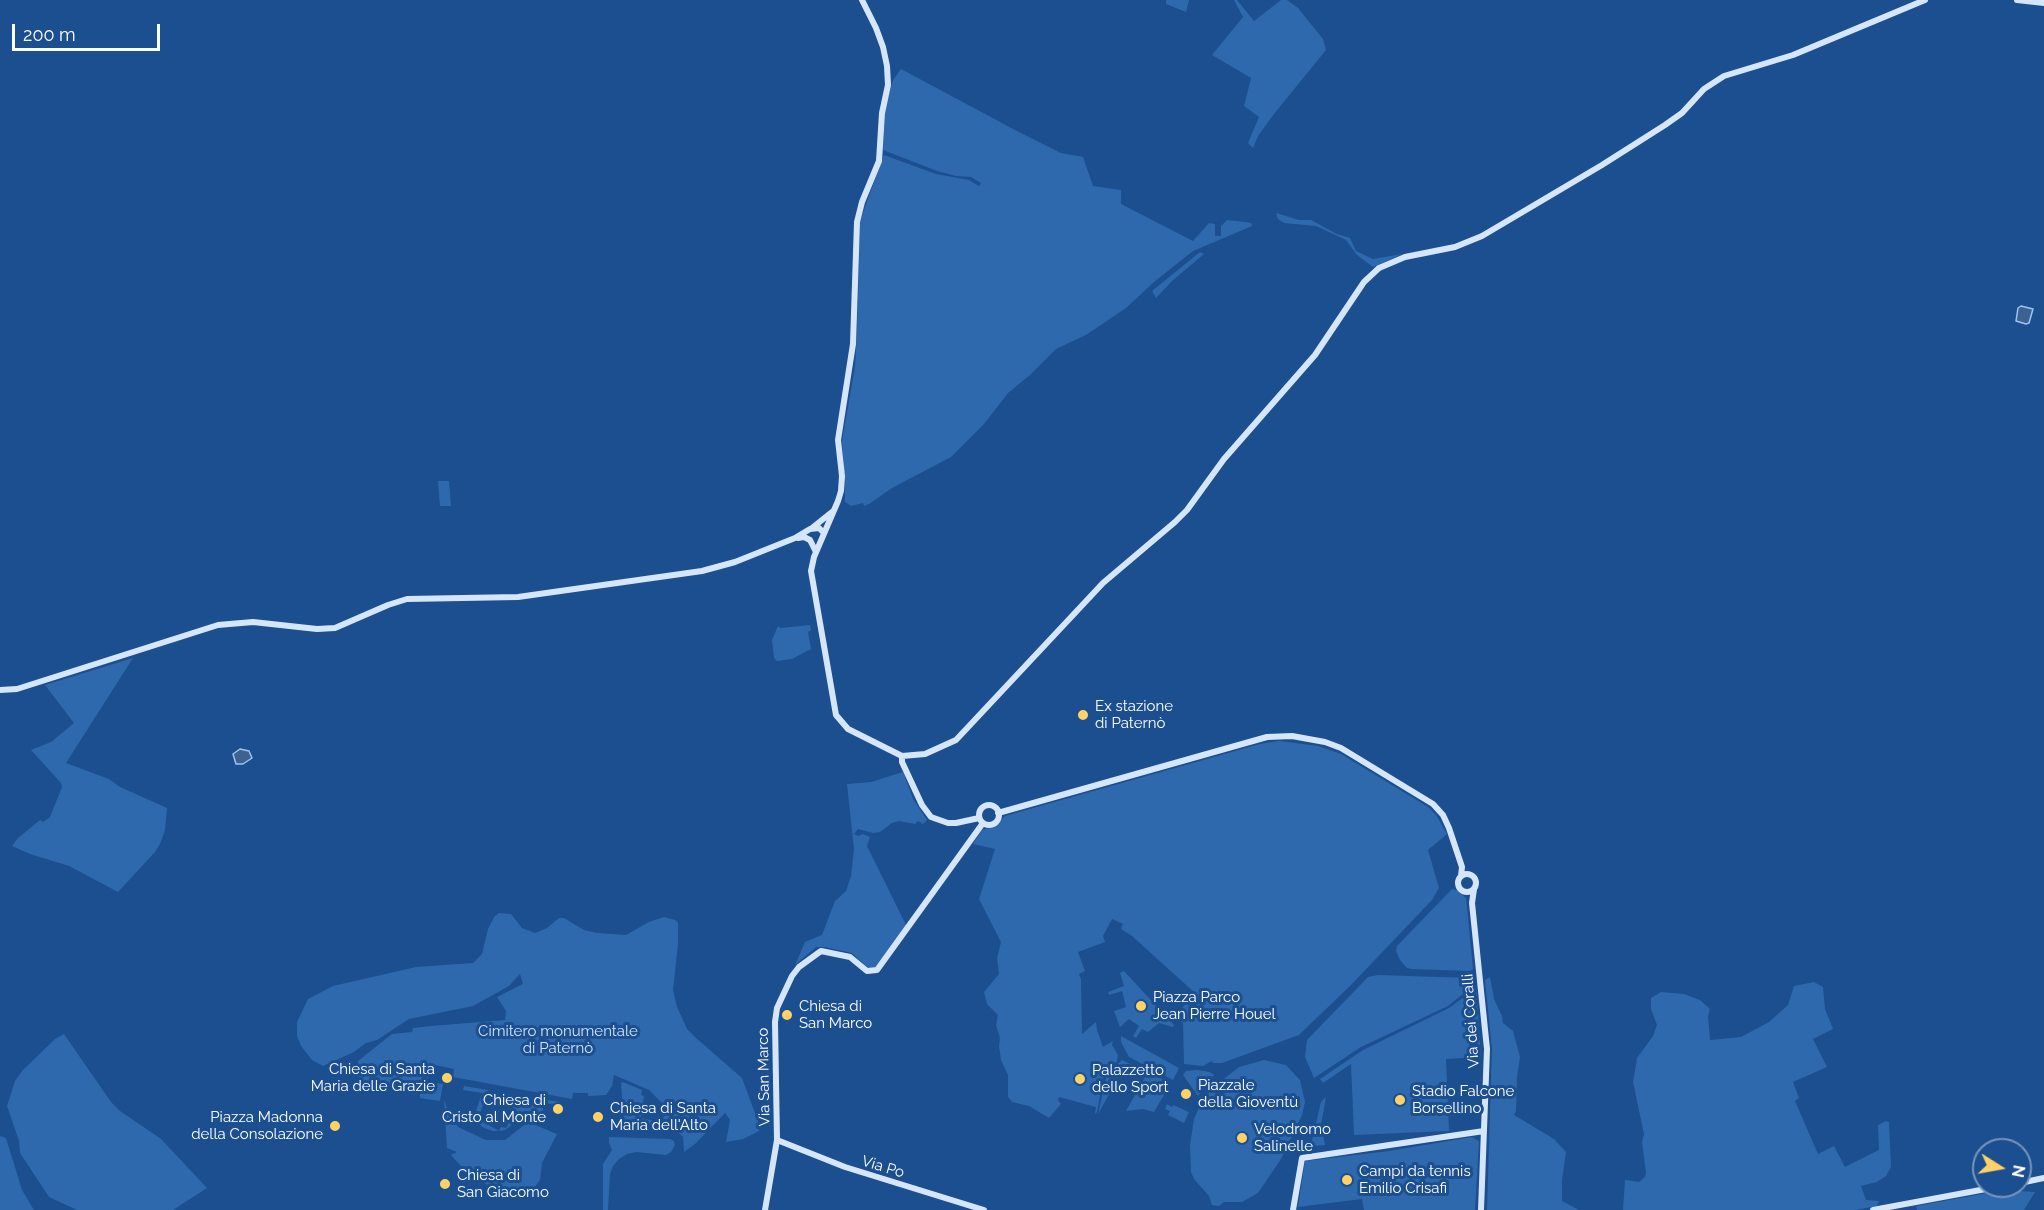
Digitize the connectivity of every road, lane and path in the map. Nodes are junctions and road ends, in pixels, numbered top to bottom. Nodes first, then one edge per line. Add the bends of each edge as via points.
1 (862, 0) edge
2 (1925, 0) edge
3 (2017, 0) edge
4 (2044, 3) edge
5 (834, 510) junction
6 (810, 529) junction
7 (824, 534) junction
8 (804, 537) junction
9 (795, 538) junction
10 (816, 552) junction
11 (0, 690) edge
12 (903, 756) junction
13 (998, 813) junction
14 (981, 820) junction
15 (1465, 875) junction
16 (1474, 889) junction
17 (1466, 891) junction
18 (1472, 903) junction
19 (1484, 1131) junction
20 (777, 1140) junction
21 (1972, 1192) edge
22 (765, 1210) edge
23 (984, 1210) edge
24 (1293, 1210) edge
25 (1481, 1210) edge
26 (1873, 1210) edge

1 - 5 street via 883,47 888,85 879,161 857,222 853,344 838,440 842,483
2 - 12 street via 1793,55 1724,76 1665,125 1482,236 1455,247 1405,256 1379,268 1364,282 1315,356 1224,459 1187,510 1103,583 956,740 925,754
3 - 4 street
5 - 6 street
5 - 7 street
6 - 7 street via 819,528
6 - 9 street
7 - 8 street
7 - 10 street
8 - 9 street
8 - 10 street
9 - 11 street via 702,572 518,597 407,599 335,628 254,622 218,625 17,689
10 - 12 street via 812,579 836,715 848,729
12 - 14 street via 902,762 931,817 948,823
13 - 14 street via 993,824
13 - 14 street via 987,805 980,810
13 - 15 street via 1267,737 1292,736 1341,748 1433,804 1447,822
14 - 20 street, Via San Marco via 877,970 867,971 850,957 821,951 795,971 777,1008 775,1022
15 - 16 street via 1476,879
15 - 17 street via 1459,886
16 - 17 street
16 - 18 street
17 - 18 street
18 - 19 street, Via dei Coralli via 1487,1049
19 - 24 street via 1302,1158
19 - 25 street, Via dei Coralli
20 - 22 street, Via San Marco
20 - 23 street, Via Po via 845,1167
21 - 26 street

